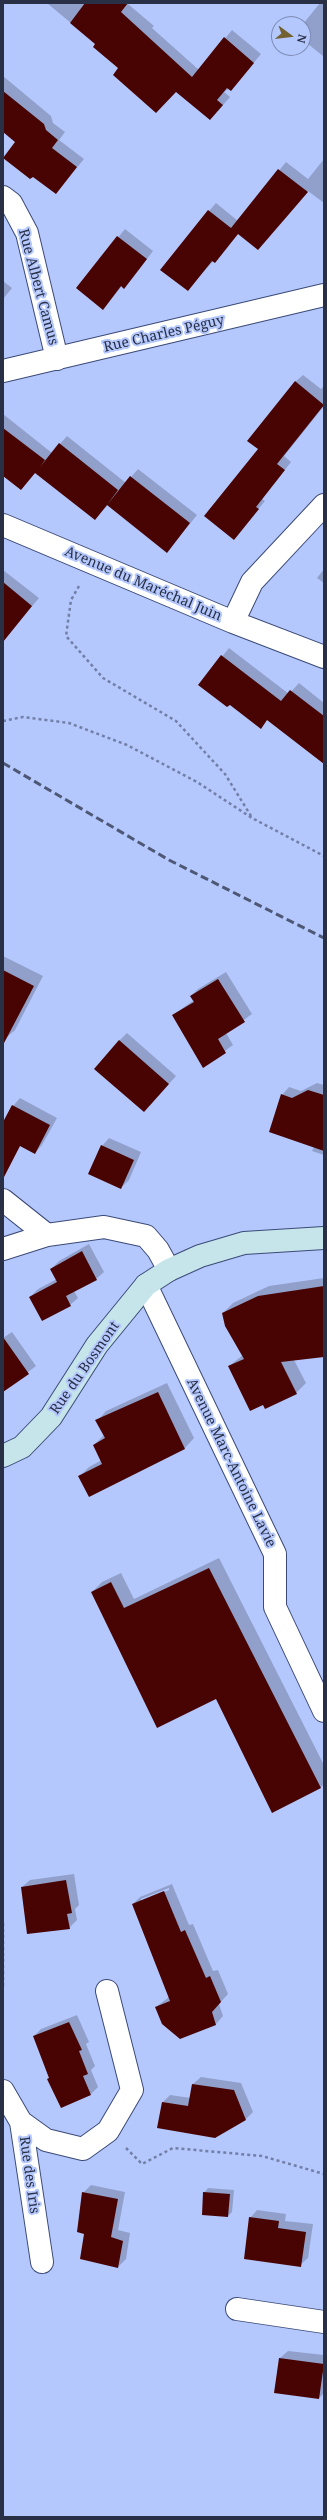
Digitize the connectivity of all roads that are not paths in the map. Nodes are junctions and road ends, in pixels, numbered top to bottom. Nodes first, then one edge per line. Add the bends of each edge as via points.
1 (3, 197) edge
2 (324, 295) edge
3 (57, 359) junction
4 (3, 371) edge
5 (324, 505) edge
6 (3, 525) edge
7 (233, 622) junction
8 (324, 657) edge
9 (3, 1200) edge
10 (47, 1235) junction
11 (324, 1238) edge
12 (3, 1249) edge
13 (169, 1270) junction
14 (146, 1285) junction
15 (3, 1456) edge
16 (324, 1711) edge
17 (107, 1991) dead end
18 (3, 2091) edge
19 (21, 2122) junction
20 (42, 2262) dead end
21 (237, 2309) dead end
22 (324, 2322) edge

1 - 3 street, Rue Albert Camus via 11,203 27,233
2 - 3 street, Rue Charles Péguy
3 - 4 street, Rue Charles Péguy
5 - 7 street, Avenue du Maréchal Juin via 252,582
6 - 7 street, Avenue du Maréchal Juin
7 - 8 street
9 - 10 street
10 - 12 street
10 - 13 street via 104,1227 146,1236 158,1250
11 - 13 street, Rue du Bosmont via 244,1243 200,1256
13 - 14 street, Rue du Bosmont
14 - 15 street, Rue du Bosmont via 97,1345 50,1418 22,1447
14 - 16 street, Avenue Marc-Antoine Lavie via 275,1554 275,1607
17 - 19 street via 132,2090 108,2131 82,2149 46,2140
18 - 19 street, Rue des Iris
19 - 20 street, Rue des Iris
21 - 22 street

